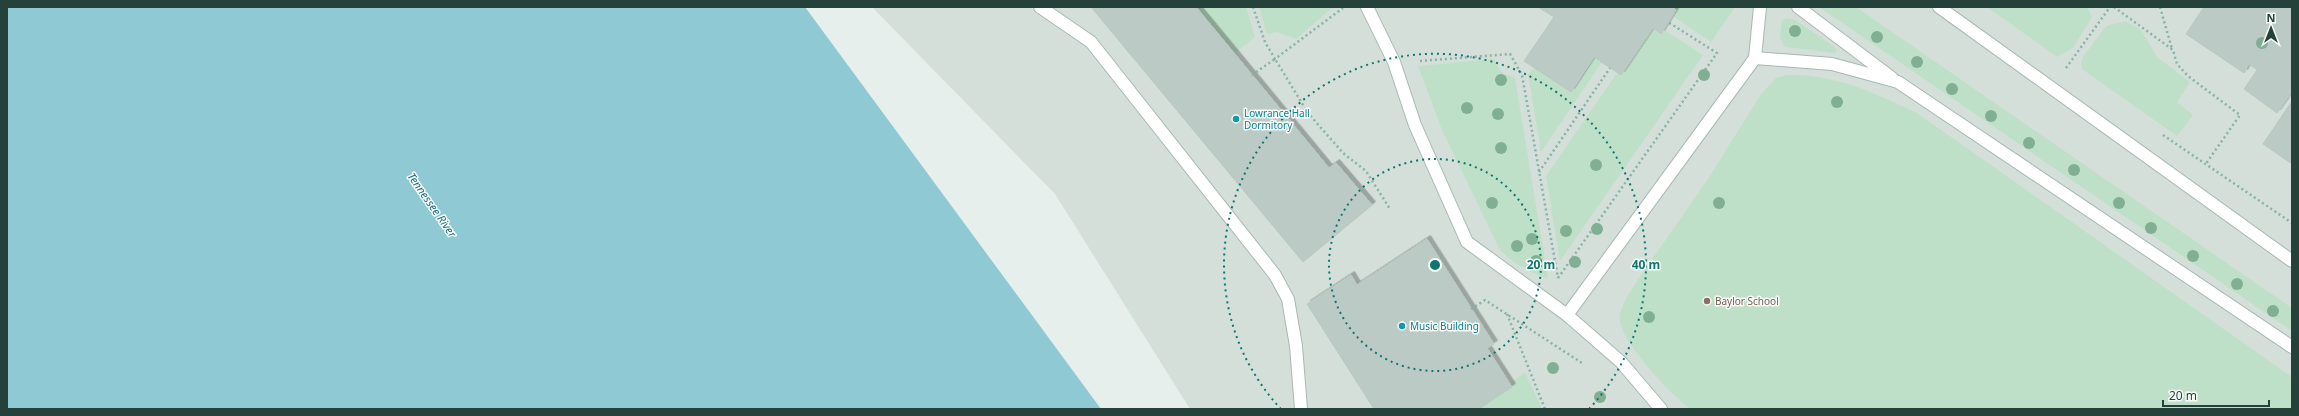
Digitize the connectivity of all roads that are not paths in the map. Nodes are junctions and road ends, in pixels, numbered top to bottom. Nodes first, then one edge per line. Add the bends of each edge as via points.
1 (1040, 7) edge
2 (1367, 7) edge
3 (1760, 7) edge
4 (1798, 7) edge
5 (1939, 7) edge
6 (1756, 58) junction
7 (1898, 82) junction
8 (2292, 261) edge
9 (1567, 315) junction
10 (2292, 347) edge
11 (1301, 409) edge
12 (1661, 409) edge

1 - 11 lane via 1091,42 1275,275 1288,299 1296,346
2 - 9 lane via 1394,62 1415,125 1468,242
3 - 6 lane
4 - 7 lane
5 - 8 lane
6 - 7 lane via 1832,64
6 - 9 lane
7 - 10 lane
9 - 12 lane via 1621,362

